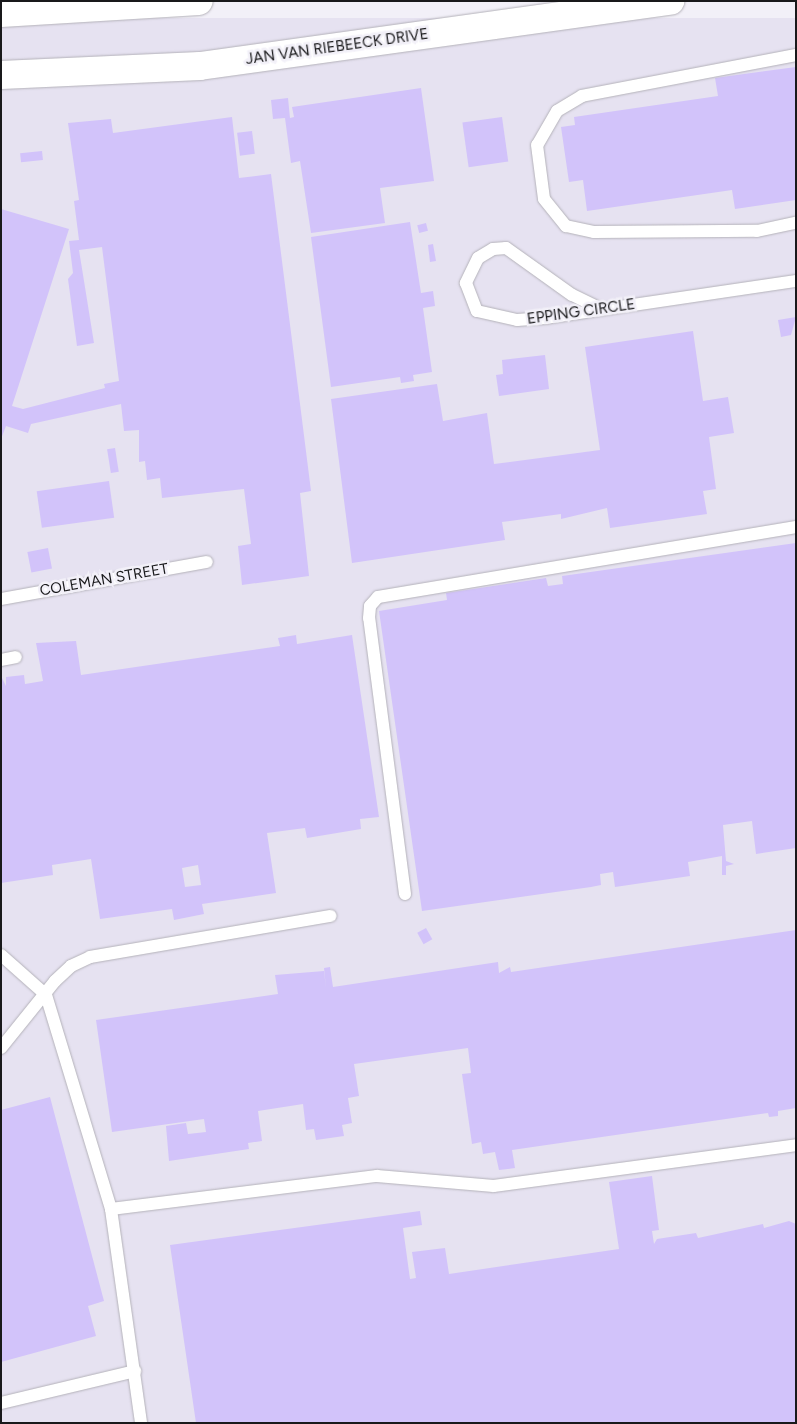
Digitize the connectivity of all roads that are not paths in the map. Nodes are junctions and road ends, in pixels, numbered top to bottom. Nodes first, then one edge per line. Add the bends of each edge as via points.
1 (199, 1) edge
2 (671, 1) edge
3 (1, 13) edge
4 (796, 55) edge
5 (1, 75) edge
6 (796, 223) edge
7 (796, 281) edge
8 (601, 309) junction
9 (796, 527) edge
10 (207, 562) dead end
11 (1, 599) edge
12 (16, 657) dead end
13 (1, 660) edge
14 (405, 894) dead end
15 (331, 916) dead end
16 (1, 955) edge
17 (46, 995) junction
18 (1, 1048) edge
19 (796, 1144) edge
20 (111, 1209) junction
21 (135, 1372) junction
22 (1, 1403) edge
23 (141, 1423) edge

1 - 3 main road
2 - 5 main road, JAN VAN RIEBEECK DRIVE via 200,66
4 - 6 lane via 582,96 557,111 537,145 544,199 566,226 594,232 757,231
7 - 8 lane, EPPING CIRCLE
8 - 8 lane, EPPING CIRCLE via 545,318 502,319 472,306 466,283 478,258 499,248 512,251 572,295
9 - 14 lane via 378,596 370,606 369,618
10 - 11 lane, COLEMAN STREET
12 - 13 lane
15 - 17 lane via 114,950 71,966
16 - 17 lane
17 - 18 lane
17 - 20 lane
19 - 20 lane via 494,1186 377,1176
20 - 21 lane
21 - 22 lane
21 - 23 lane

